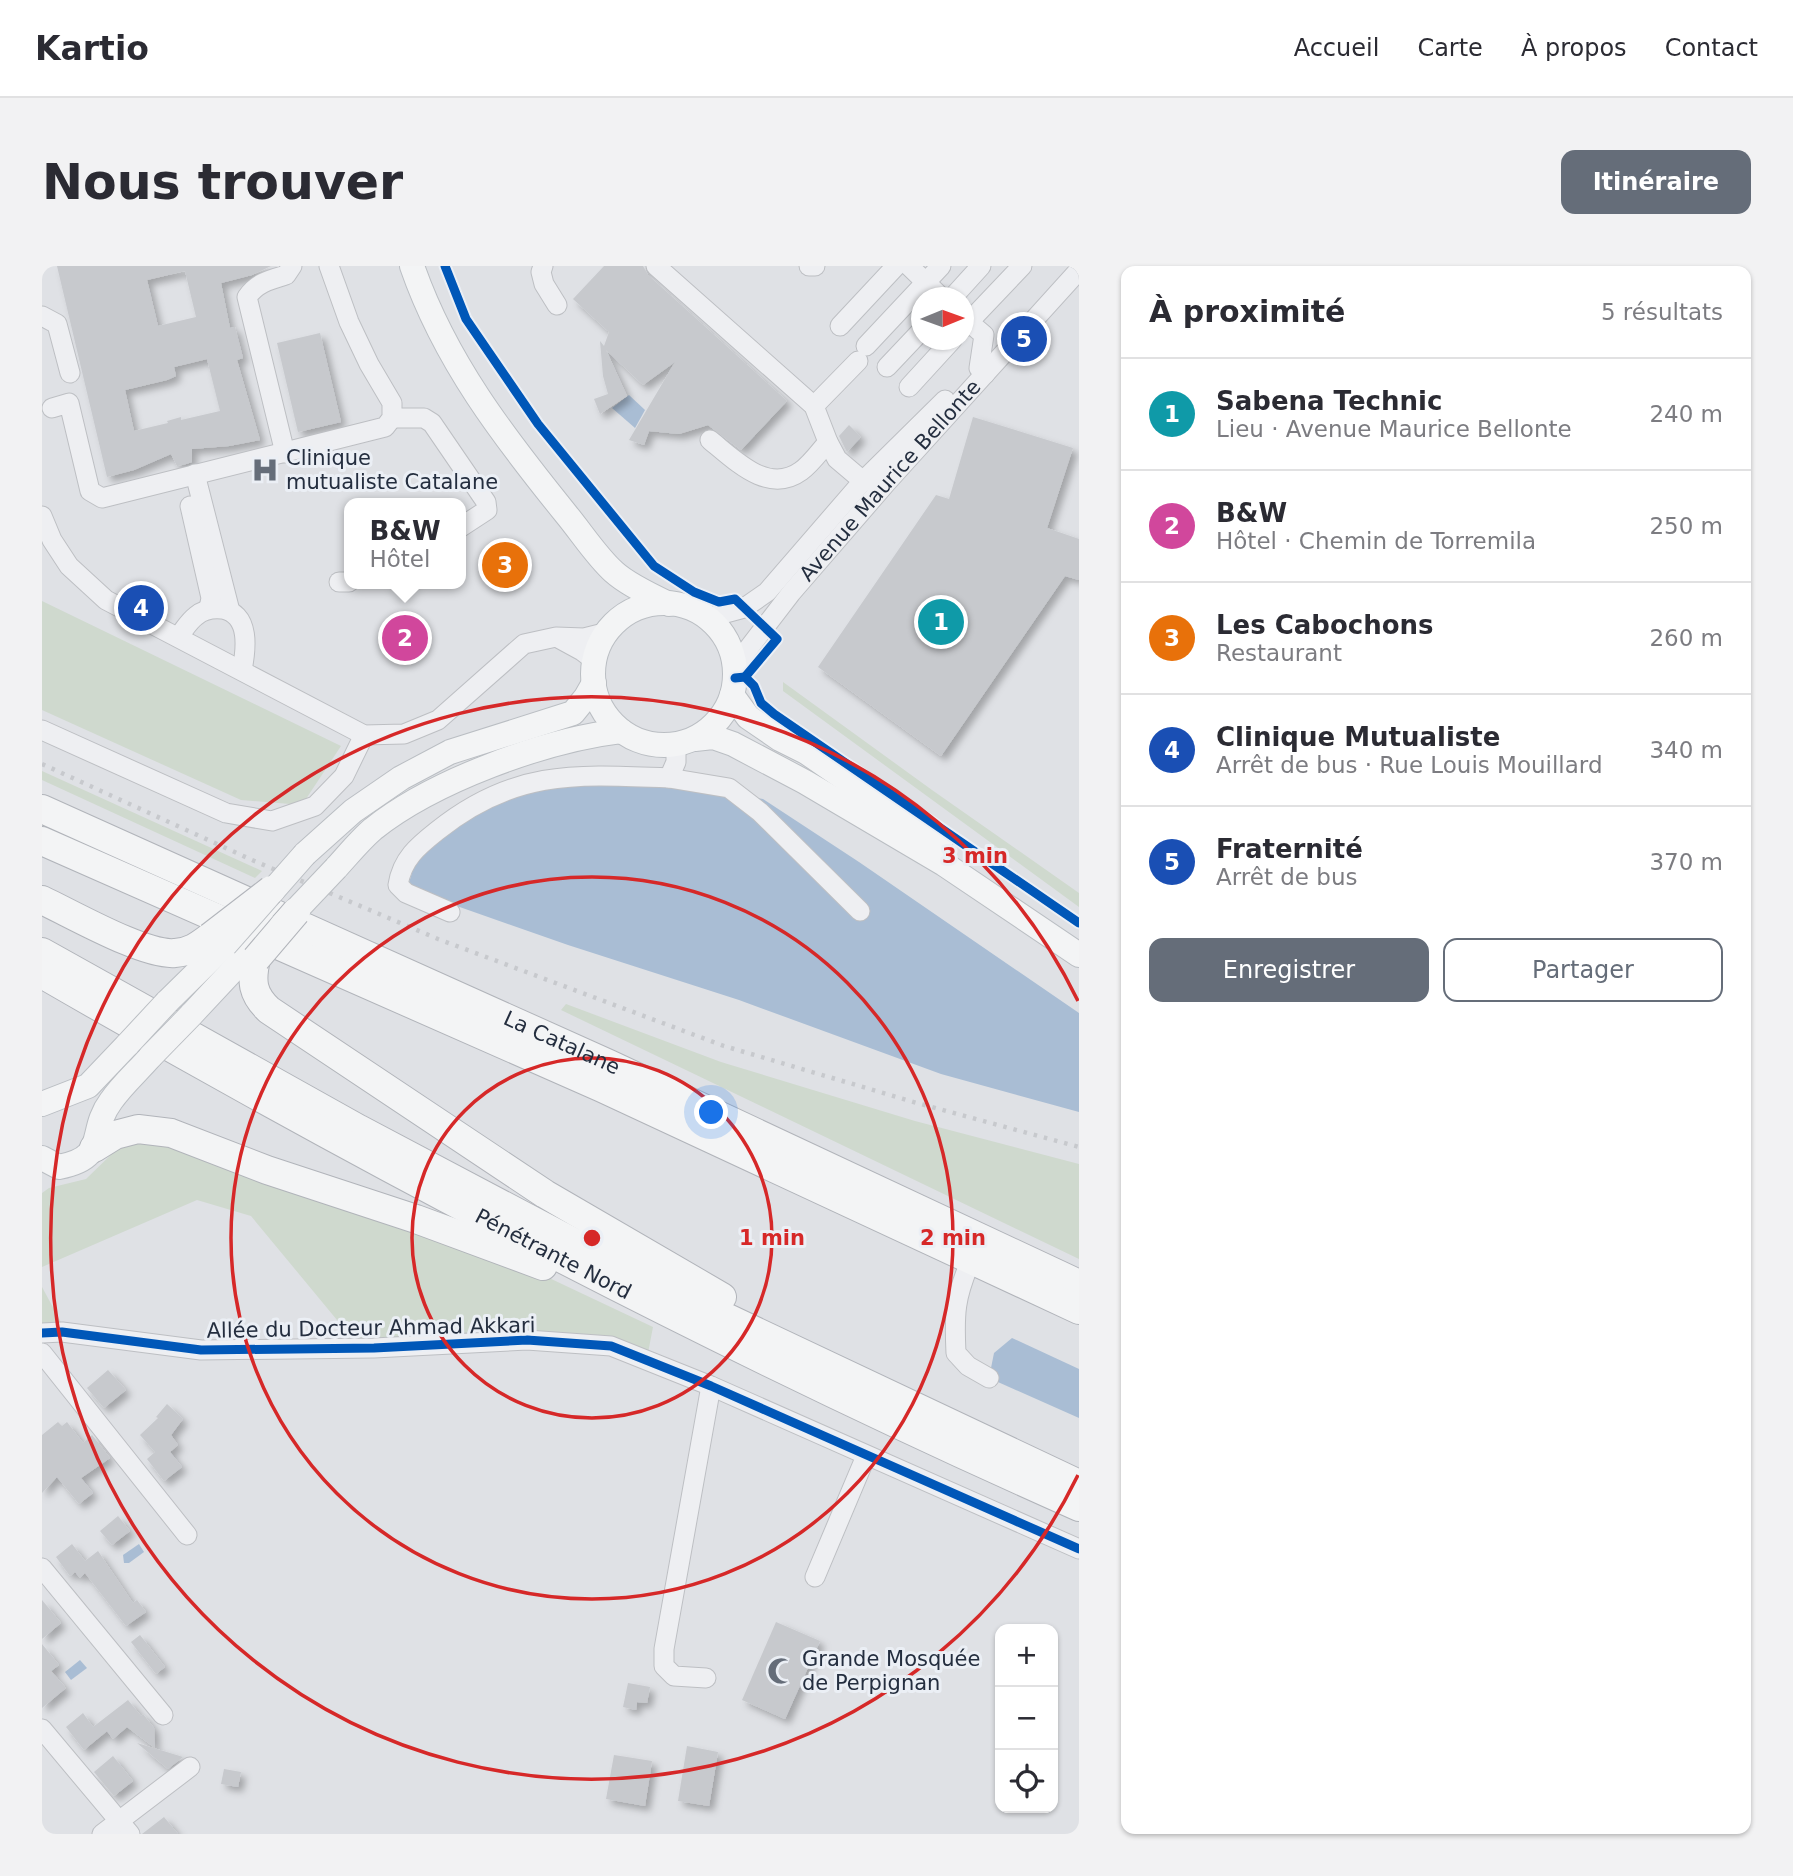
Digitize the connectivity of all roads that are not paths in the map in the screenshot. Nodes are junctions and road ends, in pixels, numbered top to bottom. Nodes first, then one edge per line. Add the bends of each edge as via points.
1 (292, 266) edge
2 (330, 266) edge
3 (412, 266) edge
4 (656, 266) edge
5 (809, 266) edge
6 (815, 266) edge
7 (896, 266) edge
8 (909, 266) edge
9 (941, 266) edge
10 (981, 266) edge
11 (1022, 266) edge
12 (1070, 266) edge
13 (537, 268) edge
14 (1079, 270) edge
15 (926, 282) junction
16 (931, 287) edge
17 (962, 287) edge
18 (557, 305) dead end
19 (974, 313) edge
20 (42, 316) edge
21 (840, 326) dead end
22 (974, 328) edge
23 (911, 342) edge
24 (943, 350) edge
25 (887, 367) dead end
26 (982, 371) junction
27 (71, 373) dead end
28 (909, 387) dead end
29 (814, 407) junction
30 (52, 408) dead end
31 (392, 418) junction
32 (710, 440) dead end
33 (828, 442) junction
34 (285, 453) junction
35 (884, 459) junction
36 (189, 475) junction
37 (863, 481) junction
38 (887, 482) junction
39 (42, 516) edge
40 (466, 524) edge
41 (614, 572) junction
42 (791, 593) junction
43 (669, 604) junction
44 (209, 608) junction
45 (230, 611) junction
46 (708, 618) junction
47 (611, 628) junction
48 (178, 637) junction
49 (556, 637) junction
50 (735, 666) junction
51 (242, 670) junction
52 (594, 672) junction
53 (732, 695) junction
54 (42, 730) edge
55 (621, 731) junction
56 (365, 735) junction
57 (686, 742) junction
58 (669, 778) junction
59 (42, 809) edge
60 (42, 841) edge
61 (271, 890) joint
62 (42, 900) edge
63 (860, 911) dead end
64 (296, 912) joint
65 (450, 912) dead end
66 (1079, 939) edge
67 (217, 941) junction
68 (42, 952) edge
69 (1079, 955) edge
70 (252, 957) junction
71 (42, 974) edge
72 (42, 1104) edge
73 (94, 1148) junction
74 (47, 1168) edge
75 (971, 1260) junction
76 (1079, 1284) edge
77 (1079, 1311) edge
78 (43, 1334) edge
79 (42, 1353) edge
80 (989, 1378) dead end
81 (711, 1386) junction
82 (883, 1419) junction
83 (866, 1455) junction
84 (1079, 1483) edge
85 (1079, 1507) edge
86 (187, 1535) dead end
87 (1079, 1549) edge
88 (42, 1568) edge
89 (815, 1577) dead end
90 (706, 1678) dead end
91 (163, 1715) dead end
92 (42, 1728) edge
93 (190, 1767) dead end
94 (125, 1827) edge
95 (102, 1834) edge

1 - 34 street via 286,275 253,288 247,297
2 - 31 street via 349,323 392,402
3 - 41 main road via 427,308 487,412
4 - 29 street
5 - 6 street
7 - 21 street
8 - 15 street
9 - 15 street
10 - 17 street
11 - 19 street
12 - 26 street, Avenue Maurice Bellonte
13 - 18 street
14 - 26 street, Avenue Maurice Bellonte
15 - 16 street
15 - 29 street
20 - 27 street via 57,324
22 - 26 street via 984,335
23 - 25 street
24 - 28 street
26 - 35 street, Avenue Maurice Bellonte
26 - 38 street, Avenue Maurice Bellonte
29 - 33 street
30 - 36 street via 69,403 90,491 102,498
31 - 34 street via 378,430
31 - 40 street via 424,418 432,423 486,502 487,510
32 - 33 street via 764,479 782,480 802,471
33 - 37 street via 837,459
34 - 36 street
35 - 37 street, Avenue Maurice Bellonte
35 - 38 street
36 - 44 street via 211,597
36 - 45 street
37 - 38 street
37 - 42 street via 859,502 824,542
37 - 46 street, Avenue Maurice Bellonte via 767,592 744,608
38 - 42 street, Avenue Maurice Bellonte
39 - 48 street via 69,566 106,600
41 - 43 main road
41 - 47 main road via 618,606
42 - 50 street, Avenue Maurice Bellonte
43 - 46 main road
43 - 47 main road via 631,612
44 - 45 street
44 - 48 street via 194,617
45 - 51 street via 245,633
46 - 50 main road via 721,631
47 - 49 street via 584,638
47 - 52 main road via 599,646
48 - 51 street
49 - 52 street via 582,651
49 - 56 street via 524,645 438,720 404,734
50 - 53 main road
51 - 56 street
52 - 55 main road via 598,701
52 - 61 main road, bridge via 586,698 573,713 450,752 401,778 353,811
53 - 57 main road via 711,728
53 - 66 main road via 748,717
54 - 56 street via 226,813 272,821 315,806 344,776
55 - 57 main road via 657,745
55 - 64 main road, bridge via 537,750 411,804 372,830
57 - 58 street
57 - 69 main road via 713,737 805,782 944,864
58 - 63 street via 729,788 760,812
58 - 65 street via 558,777 505,790 463,810 410,853 399,876 398,885 406,893
59 - 76 highway, La Catalane via 609,1064
60 - 75 highway, La Catalane via 602,1088
61 - 67 highway, bridge
62 - 67 highway via 147,950 173,954
64 - 70 highway, bridge
67 - 72 main road, bridge via 88,1086
68 - 84 highway, Pénétrante Nord via 359,1129 626,1270
70 - 73 main road, bridge via 111,1101 101,1117
70 - 84 highway via 253,989 269,1010 545,1194 795,1339
71 - 82 highway, Pénétrante Nord via 348,1147
73 - 74 main road via 78,1164
73 - 82 highway via 115,1135 138,1129 171,1133 531,1261
75 - 77 highway, La Catalane
75 - 80 street via 954,1313 956,1353
78 - 81 street, Allée du Docteur Ahmad Akkari via 62,1332 201,1350 575,1342 611,1346
79 - 86 street
81 - 83 street, Allée du Docteur Ahmad Akkari
81 - 90 street via 664,1649 664,1666 674,1676
82 - 85 highway, Pénétrante Nord
83 - 87 street, Allée du Docteur Ahmad Akkari
83 - 89 street
88 - 91 street
92 - 94 street
93 - 94 street
94 - 95 street

